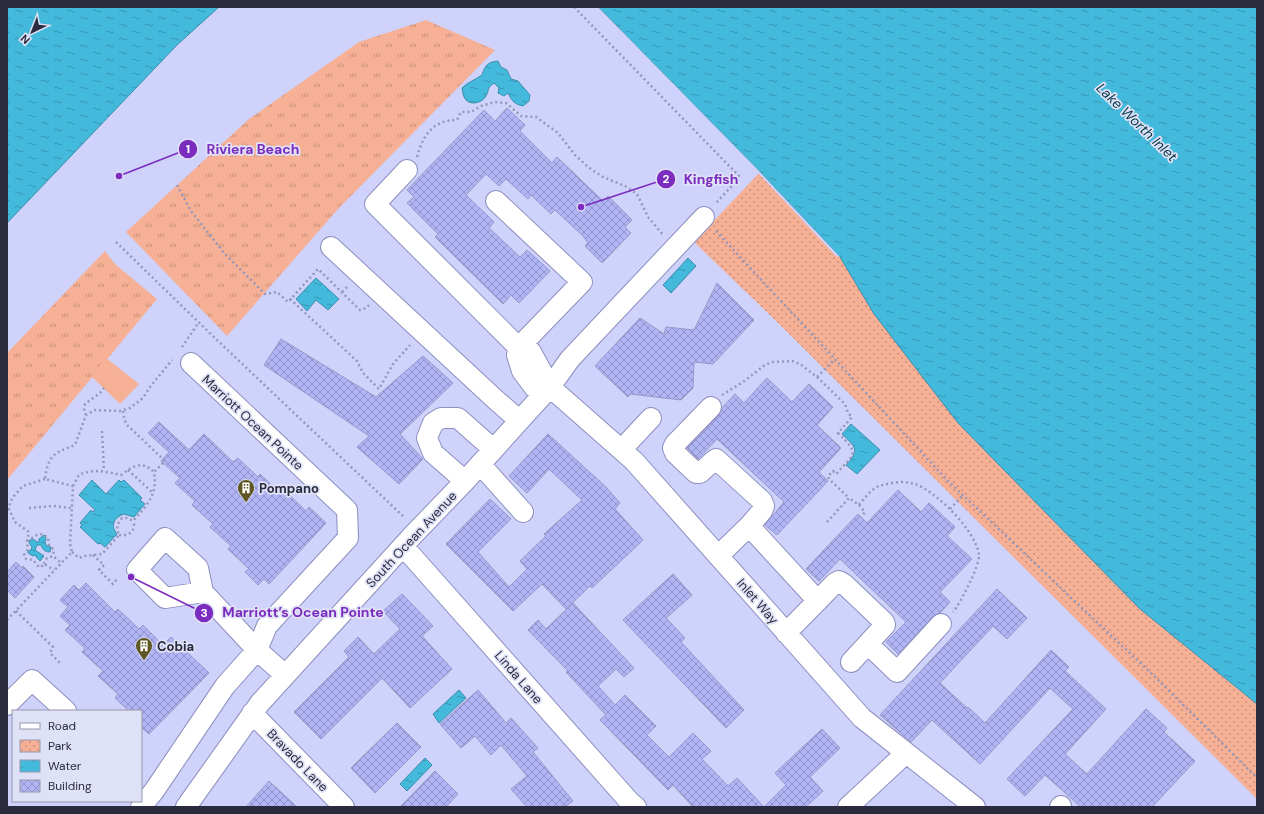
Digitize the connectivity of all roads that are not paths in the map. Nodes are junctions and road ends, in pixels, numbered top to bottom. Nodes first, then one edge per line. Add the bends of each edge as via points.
1 (407, 170) road end
2 (496, 201) dead end
3 (704, 217) road end
4 (331, 247) dead end
5 (522, 344) junction
6 (181, 359) road end
7 (550, 386) junction
8 (711, 407) road end
9 (651, 418) dead end
10 (519, 420) junction
11 (493, 449) junction
12 (622, 449) junction
13 (480, 464) junction
14 (465, 481) junction
15 (523, 512) dead end
16 (749, 526) junction
17 (403, 546) junction
18 (718, 556) junction
19 (203, 592) dead end
20 (818, 601) junction
21 (941, 624) road end
22 (786, 633) junction
23 (868, 644) junction
24 (257, 650) junction
25 (851, 662) dead end
26 (285, 675) junction
27 (7, 705) edge
28 (65, 710) edge
29 (252, 713) junction
30 (906, 753) junction
31 (147, 785) edge
32 (141, 807) edge
33 (186, 807) edge
34 (344, 807) edge
35 (636, 807) edge
36 (848, 807) edge
37 (975, 807) edge

1 - 5 street via 375,204 514,343
2 - 5 street via 582,282
3 - 7 street, South Ocean Avenue via 570,359
4 - 10 street
5 - 7 street via 517,355 522,371 534,387
6 - 24 street, Marriott Ocean Pointe via 347,510 348,538 267,626
7 - 10 street, South Ocean Avenue
7 - 12 street, Inlet Way
8 - 16 street via 673,448 696,473 700,473 716,459 762,501 762,511
9 - 12 street
10 - 11 street, South Ocean Avenue
11 - 13 street, South Ocean Avenue
11 - 14 street via 458,418 441,418 433,422 427,438 433,453
12 - 18 street, Inlet Way
13 - 14 street, South Ocean Avenue
13 - 15 street
14 - 17 street, South Ocean Avenue
16 - 18 street
16 - 20 street
17 - 26 street, South Ocean Avenue
17 - 35 street, Linda Lane
18 - 22 street, Inlet Way
19 - 24 street
20 - 22 street
20 - 23 street via 835,583 839,581 844,584 884,622 885,625
21 - 23 street via 897,672
22 - 30 street, Inlet Way via 862,718
23 - 25 street
24 - 26 street
24 - 31 street, Marriott Ocean Pointe via 225,686
26 - 29 street, South Ocean Avenue
27 - 28 street via 32,680
29 - 33 street, South Ocean Avenue
29 - 34 street, Bravado Lane
30 - 36 street
30 - 37 street, Inlet Way
31 - 32 street, Marriott Ocean Pointe

